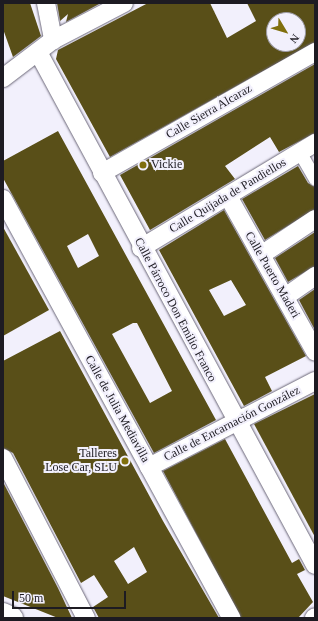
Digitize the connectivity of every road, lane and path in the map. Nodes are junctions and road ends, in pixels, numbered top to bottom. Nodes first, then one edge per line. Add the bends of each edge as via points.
1 (46, 3) edge
2 (124, 3) edge
3 (53, 40) junction
4 (38, 52) junction
5 (315, 52) edge
6 (3, 78) edge
7 (315, 143) edge
8 (300, 153) junction
9 (102, 173) junction
10 (315, 179) edge
11 (229, 198) junction
12 (3, 199) edge
13 (315, 220) edge
14 (141, 248) junction
15 (261, 255) junction
16 (315, 276) edge
17 (285, 296) junction
18 (315, 351) edge
19 (315, 381) edge
20 (236, 424) junction
21 (3, 458) edge
22 (149, 467) junction
23 (315, 565) edge
24 (3, 614) edge
25 (12, 618) edge
26 (86, 618) edge
27 (231, 618) edge

1 - 3 street
2 - 3 street
3 - 4 street
4 - 6 street
4 - 9 street, Calle Párroco Don Emilio Franco
5 - 9 street, Calle Sierra Alcaraz
7 - 8 street, Calle Quijada de Pandiellos
8 - 10 street
8 - 11 street, Calle Quijada de Pandiellos
9 - 14 street, Calle Párroco Don Emilio Franco
11 - 14 street, Calle Quijada de Pandiellos
11 - 15 street, Calle Puerto Maderi
12 - 22 street, Calle de Julia Mediavilla
13 - 15 street
14 - 20 street, Calle Párroco Don Emilio Franco
15 - 17 street, Calle Puerto Maderi
16 - 17 street
17 - 18 street, Calle Puerto Maderi
19 - 20 street, Calle de Encarnación González
20 - 22 street, Calle de Encarnación González
20 - 23 street, Calle Párroco Don Emilio Franco via 263,466
21 - 26 street
22 - 27 street, Calle de Julia Mediavilla
24 - 25 street

